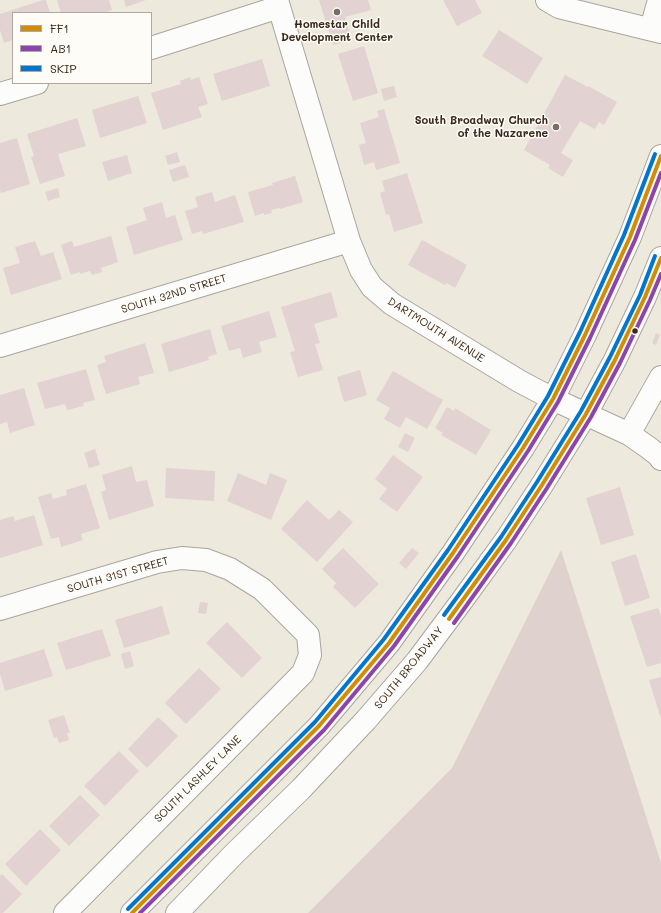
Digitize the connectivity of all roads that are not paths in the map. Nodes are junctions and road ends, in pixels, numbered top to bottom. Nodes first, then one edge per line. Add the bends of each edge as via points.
1 (548, 0) edge
2 (659, 0) edge
3 (278, 3) edge
4 (656, 30) edge
5 (152, 48) edge
6 (34, 84) edge
7 (0, 94) edge
8 (661, 156) edge
9 (349, 241) junction
10 (661, 258) edge
11 (0, 346) edge
12 (661, 377) edge
13 (553, 399) junction
14 (586, 414) junction
15 (629, 434) junction
16 (661, 459) edge
17 (0, 610) edge
18 (308, 635) joint
19 (65, 913) edge
20 (132, 913) edge
21 (177, 913) edge

1 - 4 street via 559,7
2 - 4 street
3 - 5 street
3 - 9 street, DARTMOUTH AVENUE
6 - 7 street
8 - 13 street via 630,237
9 - 11 street, SOUTH 32ND STREET
9 - 13 street, DARTMOUTH AVENUE via 361,270 372,287 392,304 518,381
10 - 14 street, SOUTH BROADWAY via 615,360
12 - 15 street
13 - 14 street, DARTMOUTH AVENUE
13 - 20 street via 453,553 389,643 318,726
14 - 15 street, DARTMOUTH AVENUE
14 - 21 street, SOUTH BROADWAY via 506,540 417,661 301,789
15 - 16 street, DARTMOUTH AVENUE
17 - 18 street, SOUTH 31ST STREET via 157,562 182,558 206,560 230,568 262,589
18 - 19 street, SOUTH LASHLEY LANE via 310,655 303,673

